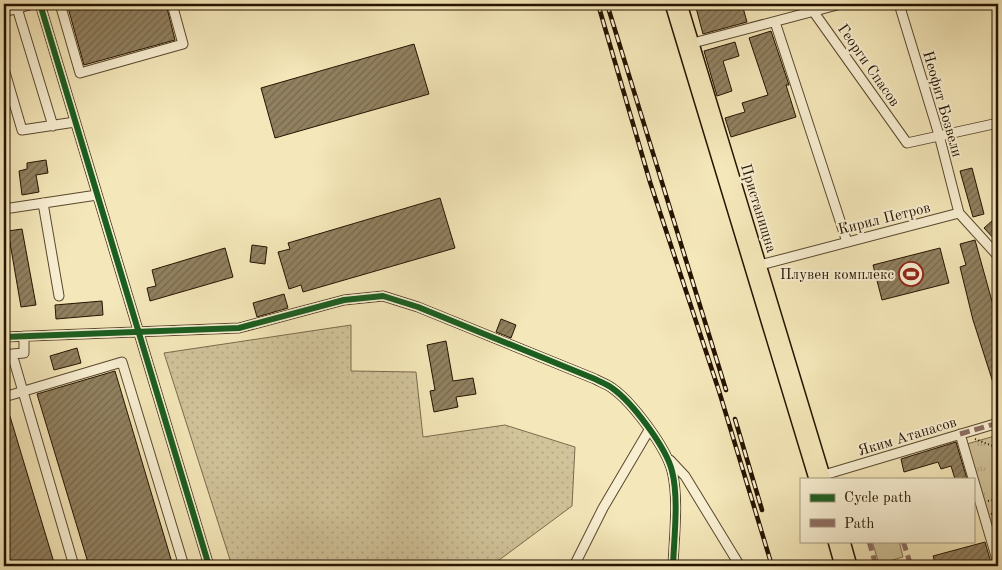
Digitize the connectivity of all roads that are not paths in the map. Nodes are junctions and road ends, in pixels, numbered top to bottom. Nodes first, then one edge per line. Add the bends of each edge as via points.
1 (33, 4) edge
2 (40, 4) edge
3 (60, 4) edge
4 (172, 4) edge
5 (672, 4) edge
6 (681, 4) edge
7 (841, 4) edge
8 (899, 4) edge
9 (811, 7) edge
10 (17, 8) junction
11 (4, 12) edge
12 (774, 22) junction
13 (693, 43) junction
14 (4, 69) edge
15 (75, 122) junction
16 (998, 123) edge
17 (53, 126) junction
18 (939, 135) junction
19 (97, 195) junction
20 (43, 203) junction
21 (4, 208) edge
22 (960, 214) junction
23 (848, 242) junction
24 (998, 256) edge
25 (760, 265) junction
26 (59, 296) dead end
27 (137, 331) junction
28 (24, 336) junction
29 (4, 337) edge
30 (22, 391) junction
31 (4, 397) edge
32 (998, 423) edge
33 (649, 430) junction
34 (960, 434) junction
35 (667, 457) junction
36 (821, 478) edge
37 (973, 478) edge
38 (974, 482) edge
39 (834, 542) edge
40 (844, 542) edge
41 (998, 563) edge
42 (74, 566) edge
43 (184, 566) edge
44 (209, 566) edge
45 (574, 566) edge
46 (673, 566) edge
47 (740, 566) edge
48 (841, 566) edge
49 (851, 566) edge

1 - 10 street
2 - 15 street
3 - 4 street via 80,74 183,44
5 - 36 main road, Пристанищна
6 - 13 main road, Пристанищна
7 - 9 street
8 - 18 street, Неофит Бозвели
9 - 12 street
9 - 18 street, Георги Спасов via 907,142
10 - 11 street
10 - 17 street
12 - 13 street
12 - 23 street
13 - 25 main road, Пристанищна
14 - 17 street via 22,130
15 - 17 street
15 - 19 street
16 - 18 street
18 - 22 street, Неофит Бозвели
19 - 20 street
19 - 27 street
20 - 21 street
20 - 26 street
22 - 23 street, Кирил Петров
22 - 24 street
23 - 25 street, Кирил Петров
25 - 36 main road, Пристанищна
27 - 28 street
27 - 33 street via 239,328 335,302 383,296 418,307 611,387
27 - 44 street
28 - 29 street
28 - 30 street via 24,353 12,354
30 - 31 street
30 - 42 street
30 - 43 street via 122,362
32 - 34 street, Яким Атанасов
33 - 35 street
33 - 45 street via 603,508
34 - 36 street, Яким Атанасов
34 - 37 street
35 - 46 street via 674,484
35 - 47 street via 685,476
38 - 41 street
39 - 48 main road
40 - 49 main road

